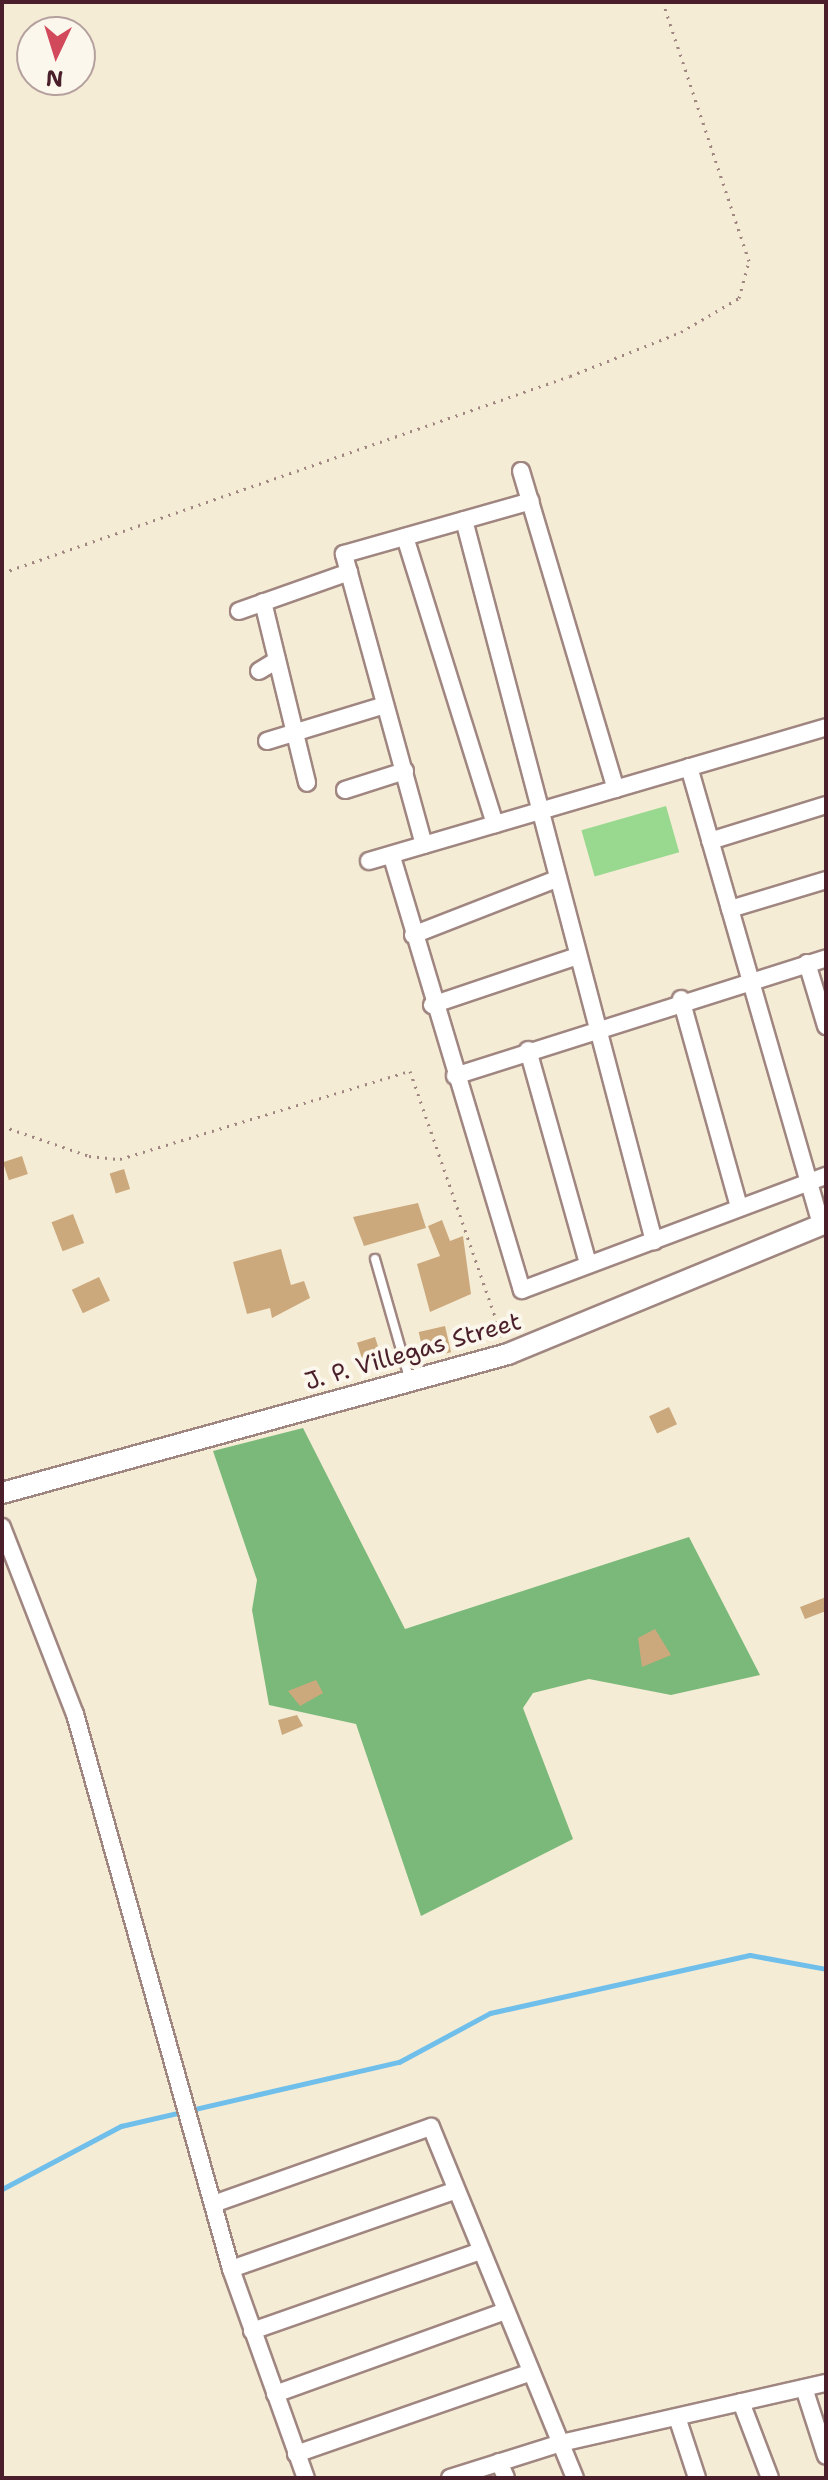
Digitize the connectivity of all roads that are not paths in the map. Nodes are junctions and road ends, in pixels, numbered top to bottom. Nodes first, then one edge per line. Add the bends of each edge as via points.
1 (521, 471) dead end
2 (531, 501) junction
3 (464, 520) junction
4 (405, 537) junction
5 (349, 572) junction
6 (263, 602) junction
7 (239, 611) dead end
8 (277, 660) junction
9 (259, 671) dead end
10 (385, 705) junction
11 (826, 727) edge
12 (294, 729) junction
13 (267, 741) dead end
14 (689, 767) junction
15 (405, 771) junction
16 (307, 783) dead end
17 (616, 789) junction
18 (345, 790) dead end
19 (826, 805) edge
20 (539, 812) junction
21 (495, 824) junction
22 (710, 841) junction
23 (424, 845) junction
24 (392, 857) junction
25 (369, 861) dead end
26 (554, 880) junction
27 (826, 880) edge
28 (730, 909) junction
29 (413, 935) junction
30 (578, 956) junction
31 (826, 958) edge
32 (807, 963) junction
33 (749, 977) junction
34 (681, 999) junction
35 (432, 1005) junction
36 (826, 1026) edge
37 (596, 1031) junction
38 (528, 1050) junction
39 (455, 1076) junction
40 (826, 1176) edge
41 (808, 1180) junction
42 (739, 1207) junction
43 (824, 1224) edge
44 (654, 1241) junction
45 (375, 1259) dead end
46 (588, 1264) junction
47 (410, 1382) junction
48 (2, 1493) edge
49 (2, 1527) edge
50 (456, 2190) junction
51 (213, 2204) junction
52 (481, 2251) junction
53 (231, 2269) junction
54 (506, 2311) junction
55 (252, 2331) junction
56 (531, 2372) junction
57 (826, 2383) edge
58 (804, 2388) junction
59 (275, 2394) junction
60 (741, 2402) junction
61 (677, 2417) junction
62 (561, 2443) junction
63 (296, 2454) junction
64 (826, 2456) edge
65 (502, 2470) edge
66 (306, 2478) edge
67 (450, 2478) edge
68 (575, 2478) edge
69 (697, 2478) edge
70 (770, 2478) edge

1 - 2 street
2 - 3 street
2 - 17 street
3 - 4 street
3 - 20 street
4 - 5 street via 344,554
4 - 21 street
5 - 6 street
5 - 10 street
6 - 7 street
6 - 8 street
8 - 9 street
8 - 12 street
10 - 12 street
10 - 15 street
11 - 14 street
12 - 13 street
12 - 16 street
14 - 17 street
14 - 22 street
15 - 18 street
15 - 23 street
17 - 20 street
19 - 22 street
20 - 21 street
20 - 26 street
21 - 23 street
22 - 28 street
23 - 24 street
24 - 25 street
24 - 29 street
26 - 29 street
26 - 30 street
27 - 28 street
28 - 33 street
29 - 35 street
30 - 35 street
30 - 37 street
31 - 32 street
32 - 33 street
32 - 36 street
33 - 34 street
33 - 41 street
34 - 37 street
34 - 42 street
35 - 39 street
37 - 38 street
37 - 44 street
38 - 39 street
38 - 46 street
39 - 46 street via 522,1290
40 - 41 street
41 - 42 street
41 - 43 street
42 - 44 street
43 - 47 street, J. P. Villegas Street via 508,1354
44 - 46 street
45 - 47 lane
47 - 48 street, J. P. Villegas Street
49 - 51 street via 75,1714
50 - 51 street via 431,2127
50 - 52 street
50 - 53 street
51 - 53 street
52 - 54 street
52 - 55 street
53 - 55 street
54 - 56 street
54 - 59 street
55 - 59 street
56 - 62 street
56 - 63 street
57 - 58 street
58 - 60 street
58 - 64 street
59 - 63 street
60 - 61 street
60 - 70 street
61 - 62 street
61 - 69 street
62 - 65 street
62 - 68 street
63 - 66 street
65 - 67 street

